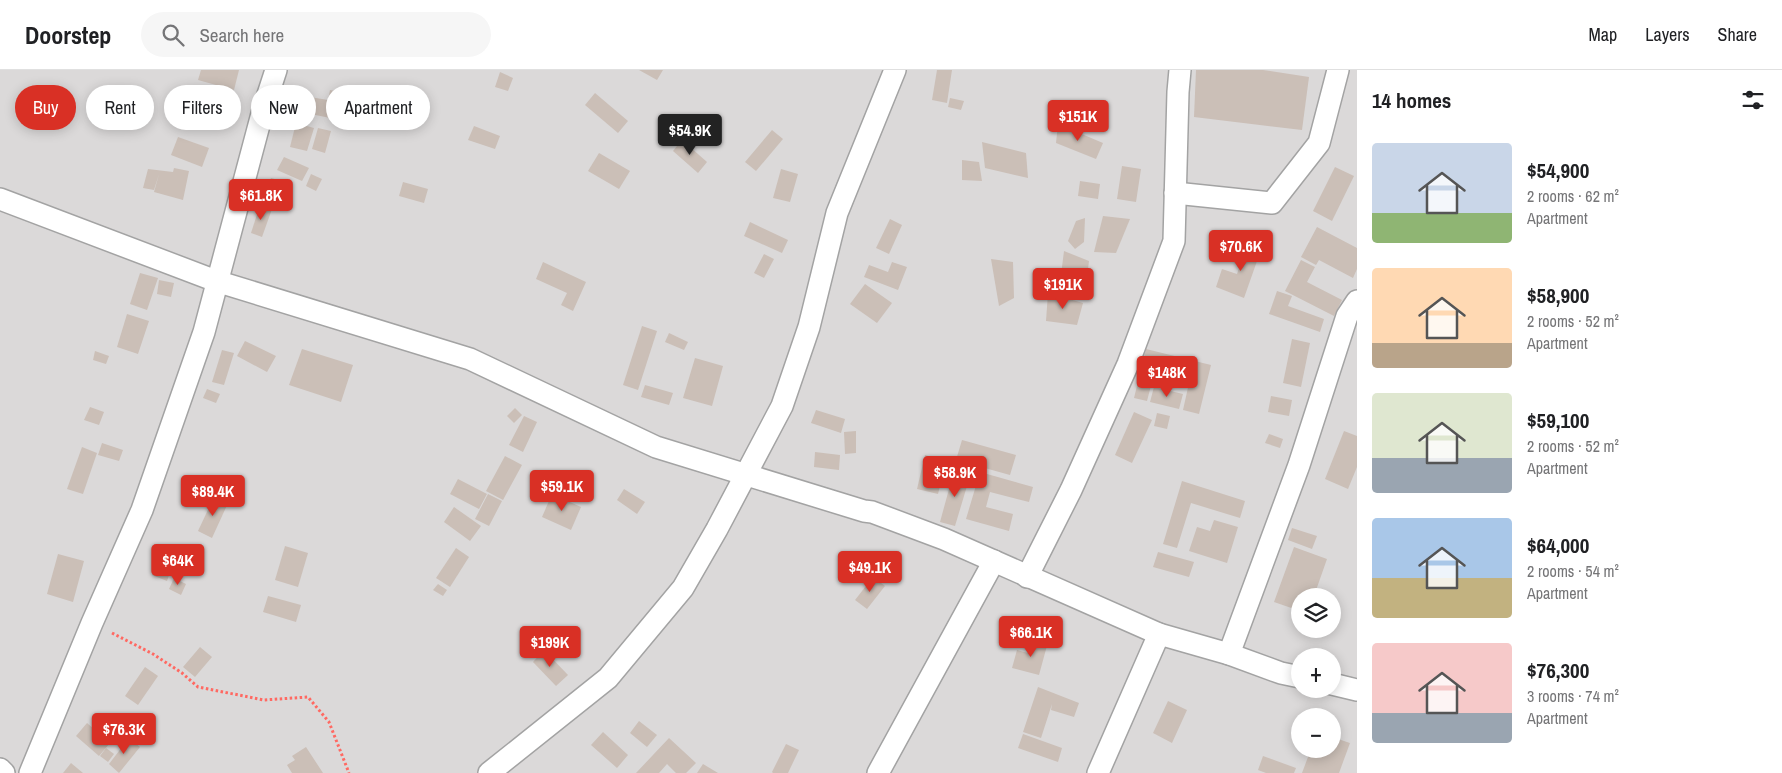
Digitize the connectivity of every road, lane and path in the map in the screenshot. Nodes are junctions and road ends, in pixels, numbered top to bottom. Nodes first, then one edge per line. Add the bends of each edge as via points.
1 (276, 70) edge
2 (895, 70) edge
3 (1180, 70) edge
4 (1338, 70) edge
5 (1175, 192) junction
6 (0, 199) edge
7 (216, 281) junction
8 (1357, 302) edge
9 (747, 476) junction
10 (994, 561) junction
11 (1027, 577) junction
12 (92, 622) junction
13 (1159, 634) junction
14 (1229, 654) junction
15 (1291, 675) edge
16 (1341, 686) edge
17 (1357, 690) edge
18 (0, 769) edge
19 (4, 773) edge
20 (30, 773) edge
21 (349, 773) edge
22 (489, 773) edge
23 (878, 773) edge
24 (1098, 773) edge

1 - 7 street
2 - 9 street via 837,213 809,327 782,406
3 - 5 street
4 - 5 street via 1318,143 1272,203
5 - 11 street via 1174,241 1128,364
6 - 7 street
7 - 9 street via 470,358 656,447
7 - 12 street via 204,332 142,510
8 - 14 street via 1347,316 1300,465
9 - 10 street via 872,512
9 - 22 street via 682,588 608,678
10 - 11 street
10 - 23 street
11 - 13 street
12 - 20 street
12 - 21 path via 153,654 198,687 264,700 308,697 329,722
13 - 14 street
13 - 24 street
14 - 15 street
16 - 17 street
18 - 19 street

